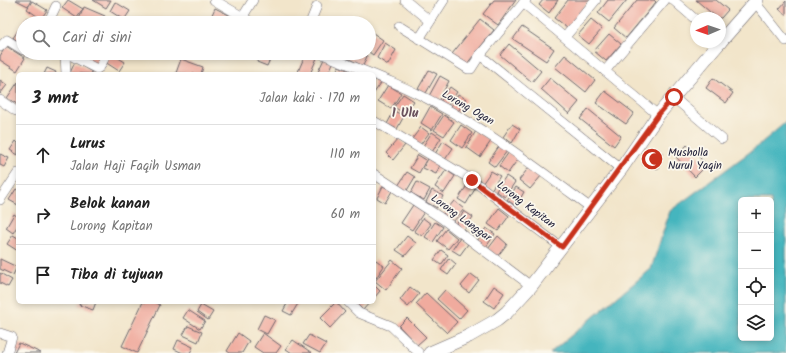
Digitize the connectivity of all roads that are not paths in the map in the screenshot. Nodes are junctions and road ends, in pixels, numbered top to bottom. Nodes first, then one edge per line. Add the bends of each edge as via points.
1 (214, 0) edge
2 (253, 0) edge
3 (405, 0) edge
4 (444, 0) edge
5 (596, 0) edge
6 (665, 0) edge
7 (673, 0) edge
8 (756, 1) edge
9 (524, 2) edge
10 (56, 6) dead end
11 (317, 6) dead end
12 (690, 15) edge
13 (51, 16) edge
14 (239, 16) edge
15 (243, 16) edge
16 (313, 16) edge
17 (430, 21) junction
18 (399, 26) dead end
19 (726, 35) edge
20 (565, 37) junction
21 (419, 39) junction
22 (786, 41) edge
23 (16, 46) edge
24 (0, 47) edge
25 (715, 48) edge
26 (480, 55) junction
27 (65, 60) edge
28 (79, 60) edge
29 (104, 60) edge
30 (338, 60) edge
31 (605, 71) junction
32 (66, 72) edge
33 (369, 72) edge
34 (376, 75) edge
35 (674, 97) junction
36 (0, 100) edge
37 (16, 111) dead end
38 (658, 115) junction
39 (376, 122) edge
40 (722, 139) dead end
41 (620, 168) junction
42 (376, 175) edge
43 (16, 176) edge
44 (0, 183) edge
45 (8, 189) junction
46 (0, 200) edge
47 (591, 208) junction
48 (562, 247) junction
49 (531, 286) junction
50 (350, 304) edge
51 (0, 333) edge
52 (7, 353) edge
53 (419, 353) edge
54 (430, 353) edge

1 - 14 street
2 - 15 street
3 - 17 street
4 - 17 street
5 - 20 street
6 - 31 street
7 - 12 street
8 - 19 street
8 - 22 street
9 - 20 street
9 - 26 street
10 - 13 street
11 - 16 street
17 - 21 street
18 - 21 street
20 - 31 street
21 - 26 street via 470,70
23 - 24 street via 7,40
25 - 35 street
26 - 41 street
27 - 32 street
28 - 29 street via 97,69
30 - 33 street, Lorong Ogan
31 - 38 street
34 - 47 street, Lorong Ogan via 438,104 493,136
35 - 38 street
35 - 40 street
36 - 37 street
38 - 41 street
39 - 48 street, Lorong Kapitan via 472,180
41 - 47 street
42 - 49 street, Lorong Langgar via 441,218
43 - 45 street
44 - 45 street
45 - 46 street
47 - 48 street
48 - 49 street
49 - 54 street via 497,320
50 - 53 street via 359,313 391,326
51 - 52 street via 12,337

